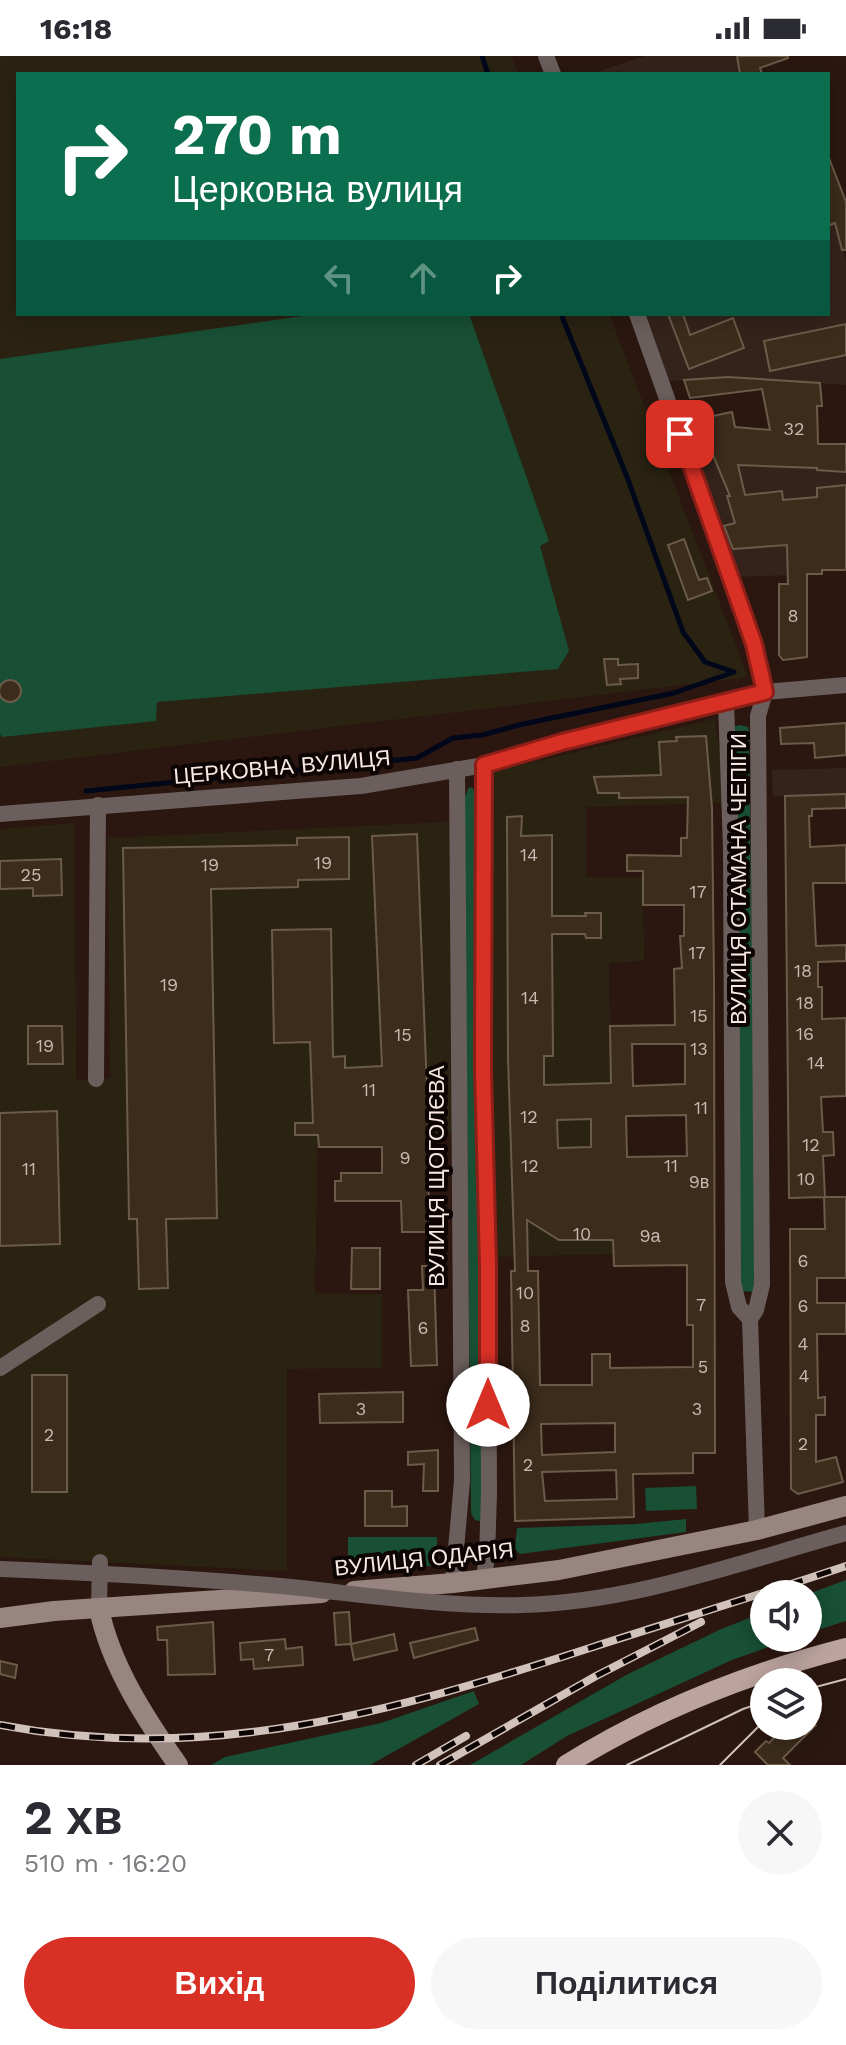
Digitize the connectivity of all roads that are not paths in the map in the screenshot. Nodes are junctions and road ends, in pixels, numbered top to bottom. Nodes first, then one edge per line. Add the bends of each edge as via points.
1 (638, 316) edge
2 (846, 685) edge
3 (765, 692) junction
4 (726, 702) junction
5 (484, 765) junction
6 (457, 769) junction
7 (98, 805) junction
8 (0, 814) edge
9 (96, 1079) dead end
10 (98, 1304) dead end
11 (750, 1319) junction
12 (0, 1368) edge
13 (846, 1506) edge
14 (757, 1530) junction
15 (846, 1533) edge
16 (100, 1562) dead end
17 (0, 1569) edge
18 (484, 1577) junction
19 (453, 1583) junction
20 (99, 1609) junction
21 (0, 1618) edge
22 (846, 1648) edge
23 (178, 1765) edge
24 (566, 1765) edge

1 - 3 street, ВУЛИЦЯ ОТАМАНА ЧЕПІГИ via 754,644
2 - 3 street, ЦЕРКОВНА ВУЛИЦЯ
3 - 4 street, ЦЕРКОВНА ВУЛИЦЯ
3 - 11 street, ВУЛИЦЯ ОТАМАНА ЧЕПІГИ via 758,716 762,1285
4 - 5 street, ЦЕРКОВНА ВУЛИЦЯ
4 - 11 street, ВУЛИЦЯ ОТАМАНА ЧЕПІГИ via 733,1282 739,1307
5 - 6 street, ЦЕРКОВНА ВУЛИЦЯ
5 - 18 street via 489,1493
6 - 7 street, ЦЕРКОВНА ВУЛИЦЯ via 361,786
6 - 19 street, ВУЛИЦЯ ЩОГОЛЄВА via 462,1481
7 - 8 street, ЦЕРКОВНА ВУЛИЦЯ
7 - 9 street
10 - 12 street
11 - 14 street, ВУЛИЦЯ ОТАМАНА ЧЕПІГИ
13 - 14 street, ВУЛИЦЯ ОДАРІЯ
14 - 18 street, ВУЛИЦЯ ОДАРІЯ via 559,1570
15 - 17 street, bridge via 637,1590 522,1605 172,1576
16 - 20 street
18 - 19 street, ВУЛИЦЯ ОДАРІЯ
19 - 20 street, ВУЛИЦЯ ОДАРІЯ
20 - 21 street, ВУЛИЦЯ ОДАРІЯ
20 - 23 street via 126,1682
22 - 24 main road via 733,1684

